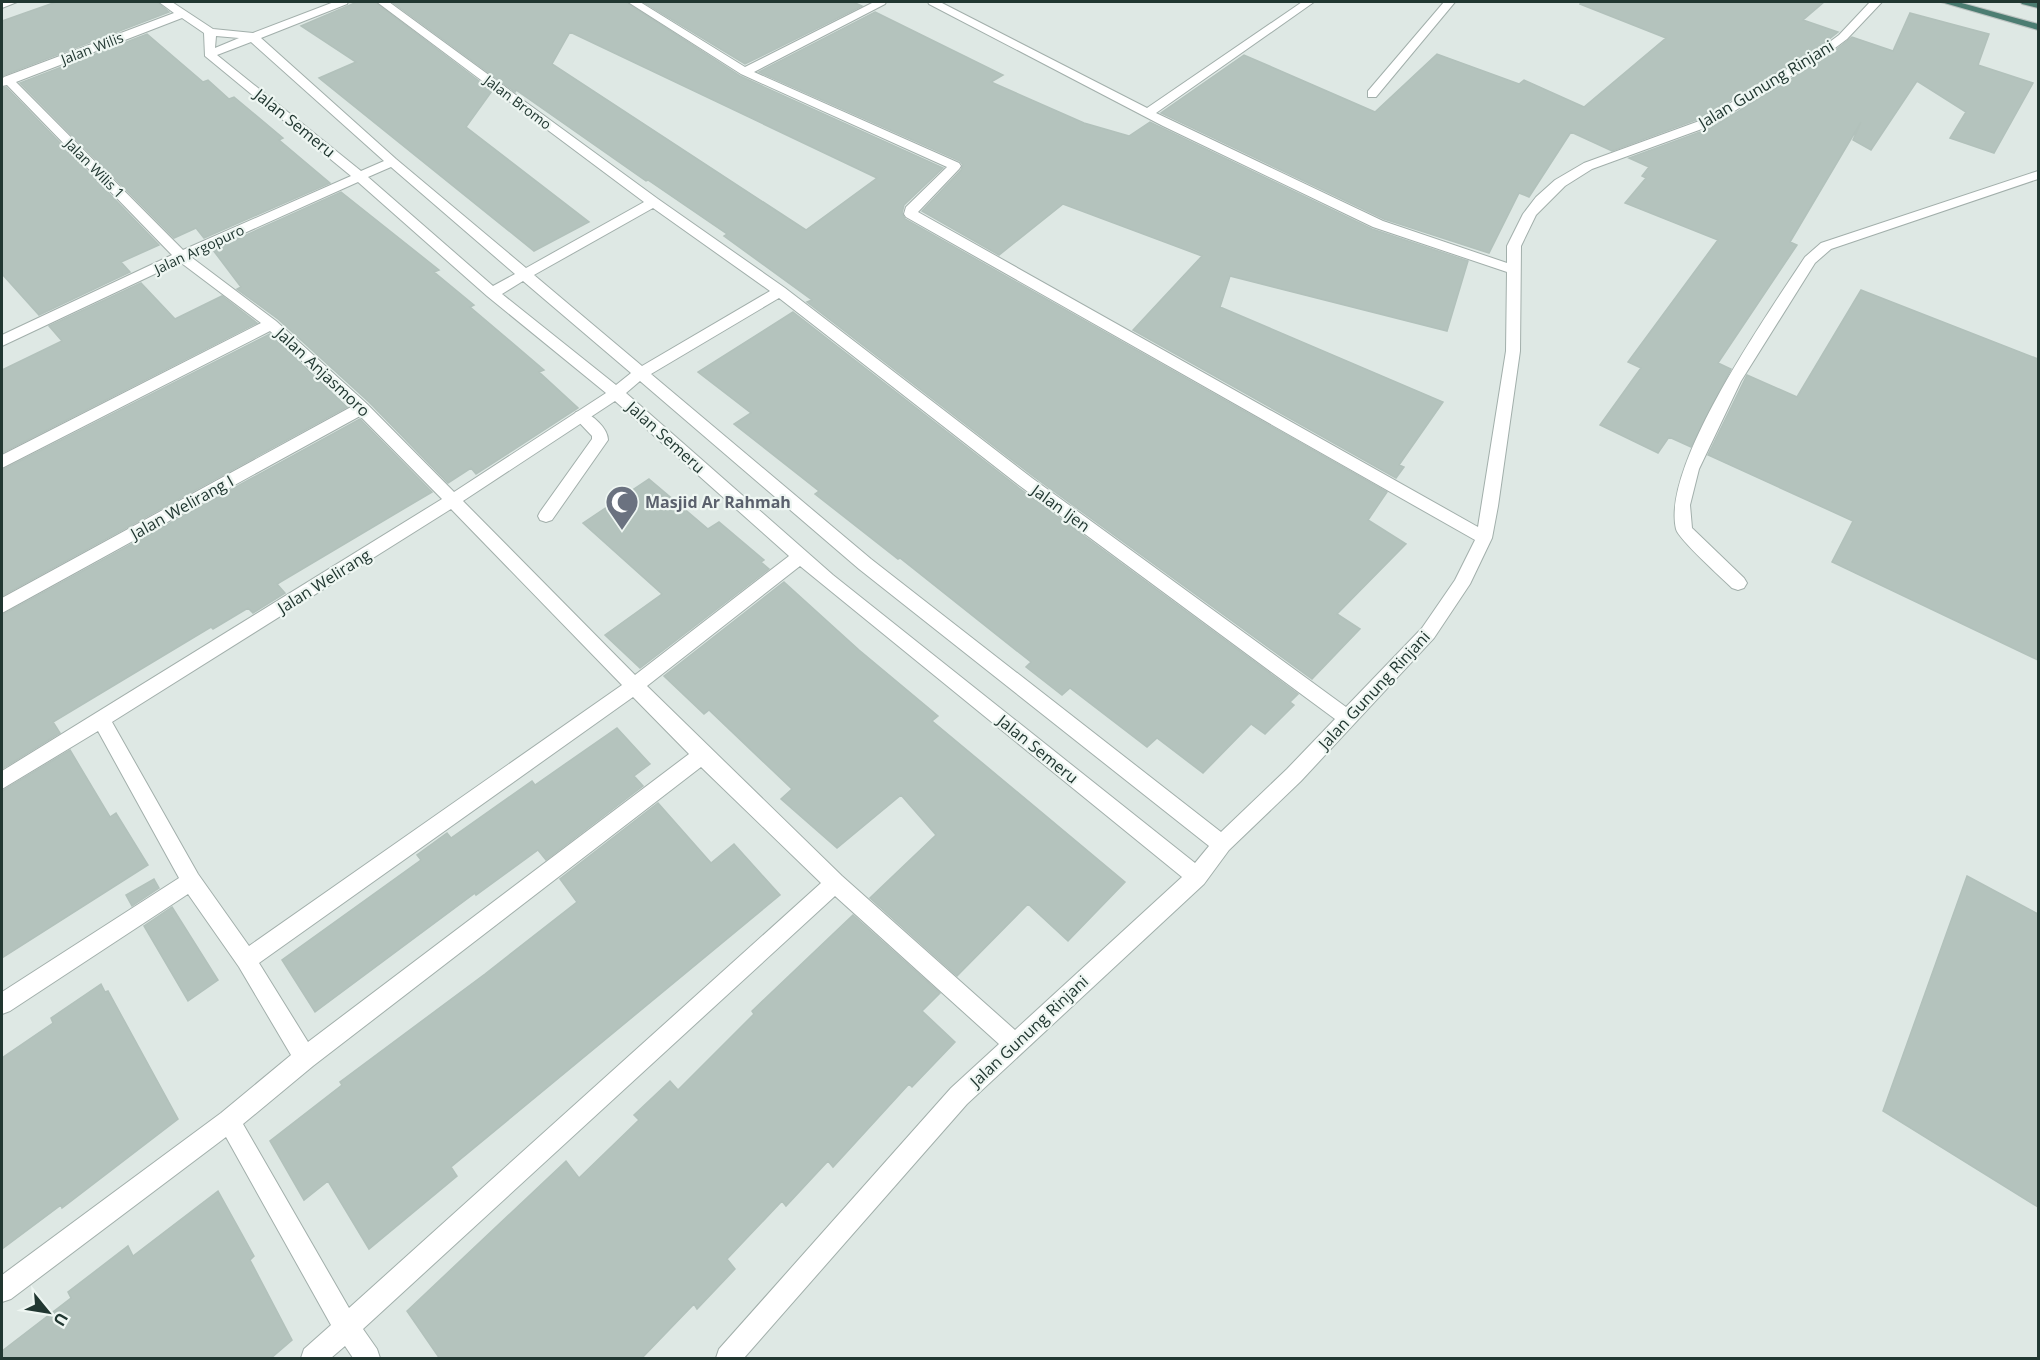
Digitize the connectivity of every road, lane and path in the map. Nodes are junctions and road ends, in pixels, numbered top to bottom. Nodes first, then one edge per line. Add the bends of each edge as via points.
1 (11, 2) edge
2 (165, 2) edge
3 (343, 2) edge
4 (383, 2) edge
5 (633, 2) edge
6 (881, 2) edge
7 (933, 2) edge
8 (1309, 2) edge
9 (1449, 2) edge
10 (1876, 2) edge
11 (1947, 2) edge
12 (2026, 2) edge
13 (2, 5) edge
14 (2038, 5) edge
15 (182, 14) junction
16 (2038, 27) edge
17 (210, 32) junction
18 (252, 36) junction
19 (209, 54) junction
20 (745, 72) junction
21 (5, 82) edge
22 (1372, 94) dead end
23 (1149, 112) junction
24 (392, 162) junction
25 (2038, 175) edge
26 (359, 176) junction
27 (653, 202) junction
28 (181, 256) junction
29 (1515, 270) junction
30 (525, 275) junction
31 (780, 291) junction
32 (492, 293) junction
33 (271, 324) junction
34 (4, 337) edge
35 (641, 373) junction
36 (616, 393) junction
37 (362, 408) junction
38 (581, 416) junction
39 (2, 462) edge
40 (453, 500) junction
41 (546, 516) dead end
42 (1484, 538) junction
43 (800, 557) junction
44 (1738, 583) dead end
45 (2, 606) edge
46 (634, 686) junction
47 (1348, 719) junction
48 (101, 720) junction
49 (702, 754) junction
50 (2, 781) edge
51 (1222, 844) junction
52 (1197, 877) junction
53 (191, 881) junction
54 (835, 883) junction
55 (246, 960) junction
56 (2, 1004) edge
57 (1014, 1043) junction
58 (305, 1058) junction
59 (229, 1121) junction
60 (2, 1290) edge
61 (347, 1328) junction
62 (313, 1359) edge
63 (368, 1359) edge
64 (728, 1359) edge

1 - 13 street
2 - 15 street
3 - 18 street
4 - 27 street, Jalan Bromo
5 - 20 street
6 - 20 street
7 - 23 street
8 - 23 street
9 - 22 street
10 - 29 street, Jalan Gunung Rinjani via 1823,52 1706,123 1588,166 1560,183 1530,214 1514,246
11 - 16 highway
12 - 14 highway
15 - 17 street
15 - 21 street, Jalan Wilis
17 - 18 street
17 - 19 street
18 - 19 street
18 - 24 street, Jalan Semeru
19 - 26 street, Jalan Semeru
20 - 42 street via 955,166 911,214
21 - 28 street, Jalan Wilis 1
23 - 29 street via 1378,224
24 - 26 street, Jalan Argopuro
24 - 30 street, Jalan Semeru
25 - 44 street via 1827,246 1810,260 1734,380 1691,469 1682,505 1684,530
26 - 28 street, Jalan Argopuro
26 - 32 street, Jalan Semeru
27 - 30 street
27 - 31 street, Jalan Ijen
28 - 33 street, Jalan Anjasmoro
28 - 34 street, Jalan Argopuro
29 - 42 street, Jalan Gunung Rinjani via 1513,351
30 - 32 street
30 - 35 street, Jalan Semeru
31 - 35 street
31 - 47 street, Jalan Ijen via 1026,482
32 - 36 street, Jalan Semeru
33 - 37 street, Jalan Anjasmoro
33 - 39 street
35 - 36 street, Jalan Welirang
35 - 51 street, Jalan Semeru via 865,564
36 - 38 street, Jalan Welirang
36 - 43 street, Jalan Semeru
37 - 40 street, Jalan Anjasmoro
37 - 45 street, Jalan Welirang I
38 - 40 street, Jalan Welirang
38 - 41 street via 600,434 600,440
40 - 46 street, Jalan Anjasmoro
40 - 48 street, Jalan Welirang
42 - 47 street, Jalan Gunung Rinjani via 1461,584 1428,633
43 - 46 street
43 - 52 street, Jalan Semeru
46 - 49 street, Jalan Anjasmoro
46 - 55 street
47 - 51 street, Jalan Gunung Rinjani
48 - 50 street, Jalan Welirang
48 - 53 street
49 - 54 street, Jalan Anjasmoro
49 - 58 street
51 - 52 street, Jalan Gunung Rinjani
52 - 57 street, Jalan Gunung Rinjani
53 - 55 street
53 - 56 street
54 - 57 street, Jalan Anjasmoro
54 - 61 street
55 - 58 street
57 - 64 street, Jalan Gunung Rinjani via 959,1096
58 - 59 street
59 - 60 street
59 - 61 street
61 - 62 street
61 - 63 street

